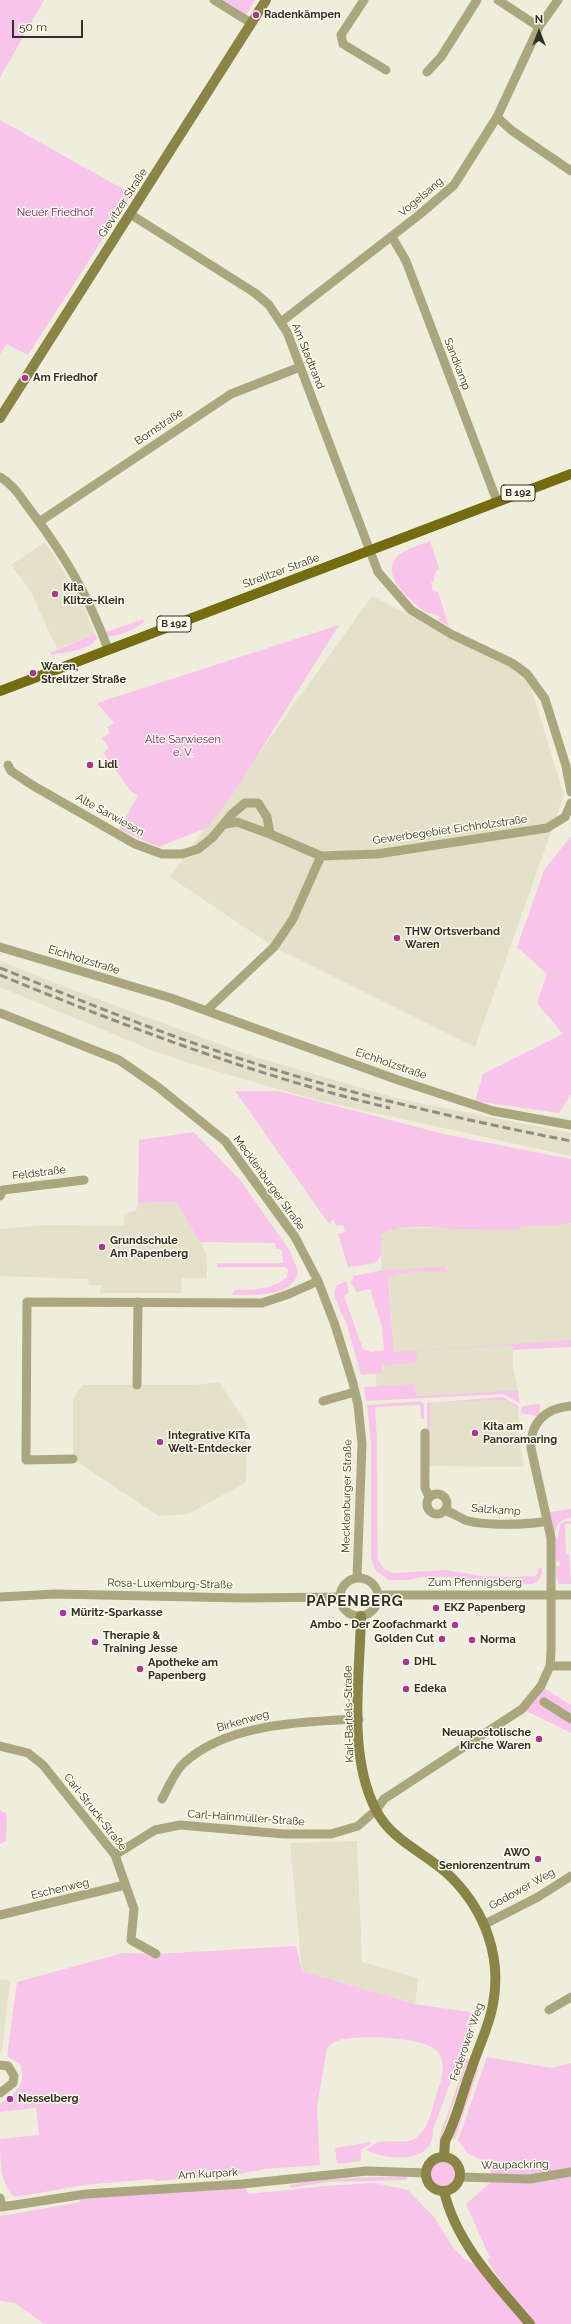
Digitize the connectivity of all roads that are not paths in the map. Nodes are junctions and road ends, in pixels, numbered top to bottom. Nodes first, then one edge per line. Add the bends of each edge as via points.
1 (214, 0) edge
2 (266, 0) edge
3 (364, 0) edge
4 (477, 0) edge
5 (498, 0) edge
6 (558, 0) edge
7 (252, 23) junction
8 (539, 27) junction
9 (386, 70) dead end
10 (427, 72) dead end
11 (497, 117) junction
12 (571, 171) edge
13 (130, 214) junction
14 (392, 237) junction
15 (281, 322) junction
16 (300, 367) junction
17 (0, 418) edge
18 (571, 474) edge
19 (0, 477) edge
20 (497, 502) junction
21 (39, 522) junction
22 (369, 551) junction
23 (108, 649) junction
24 (0, 690) edge
25 (8, 765) dead end
26 (571, 792) edge
27 (571, 803) edge
28 (226, 824) junction
29 (270, 834) junction
30 (321, 856) junction
31 (0, 946) edge
32 (207, 1010) junction
33 (0, 1013) edge
34 (571, 1125) edge
35 (84, 1180) dead end
36 (0, 1196) edge
37 (318, 1281) junction
38 (138, 1302) junction
39 (137, 1385) dead end
40 (355, 1392) junction
41 (324, 1401) dead end
42 (571, 1406) edge
43 (425, 1433) dead end
44 (73, 1459) dead end
45 (429, 1497) junction
46 (445, 1510) junction
47 (547, 1521) junction
48 (357, 1578) junction
49 (378, 1595) junction
50 (551, 1595) junction
51 (571, 1595) edge
52 (0, 1597) edge
53 (340, 1597) junction
54 (361, 1616) junction
55 (550, 1666) junction
56 (571, 1666) edge
57 (544, 1702) dead end
58 (359, 1719) junction
59 (571, 1719) edge
60 (0, 1746) edge
61 (162, 1799) dead end
62 (376, 1810) junction
63 (115, 1854) junction
64 (571, 1876) edge
65 (125, 1885) junction
66 (0, 1915) edge
67 (485, 1924) junction
68 (156, 1954) dead end
69 (571, 1997) edge
70 (549, 2010) dead end
71 (0, 2065) edge
72 (0, 2093) edge
73 (444, 2157) junction
74 (571, 2172) edge
75 (426, 2173) junction
76 (460, 2177) junction
77 (444, 2191) junction
78 (0, 2198) edge
79 (530, 2324) edge

1 - 7 street
2 - 7 street, Gievitzer Straße
3 - 9 street via 341,35 343,44
4 - 10 street via 441,57
5 - 8 street
6 - 8 street
7 - 13 street, Gievitzer Straße
8 - 11 street, Vogelsang
11 - 12 street via 511,130
11 - 14 street, Vogelsang via 454,186
13 - 15 street, Am Stadtrand via 255,293 269,305
13 - 17 street, Gievitzer Straße
14 - 15 street, Vogelsang
14 - 20 street, Sandkamp via 406,261
15 - 16 street, Am Stadtrand
16 - 21 street, Bornstraße via 231,394
16 - 22 street, Am Stadtrand
18 - 20 main road, Strelitzer Straße / B 192
19 - 21 street via 10,483
20 - 22 main road, Strelitzer Straße / B 192
21 - 23 street via 84,590
22 - 23 main road, Strelitzer Straße / B 192
22 - 26 street via 378,572 411,610 512,663 527,674 545,699 566,766
23 - 24 main road, Strelitzer Straße / B 192
25 - 28 street, Alte Sarwiesen via 11,771 32,785 135,844 162,854 182,854 198,849
27 - 30 street, Gewerbegebiet Eichholzstraße via 565,818 547,828 377,854
28 - 29 street via 237,822
28 - 29 street, Alte Sarwiesen via 232,814 245,803 258,803 268,816
29 - 30 street
30 - 32 street via 292,919 274,947
31 - 32 street, Eichholzstraße
32 - 34 street, Eichholzstraße via 398,1080 493,1111
33 - 37 street, Mecklenburger Straße via 119,1060 158,1087 225,1141 294,1237
35 - 36 street, Feldstraße via 3,1190
37 - 38 street via 262,1303
37 - 40 street, Mecklenburger Straße via 343,1346
38 - 39 street
38 - 44 street via 26,1302 26,1460
40 - 41 street
40 - 48 street, Mecklenburger Straße via 362,1444
42 - 47 street via 559,1407 543,1415 532,1434 531,1448
43 - 45 street, Salzkamp via 425,1488
45 - 46 street via 438,1493 444,1496 447,1504
45 - 46 street, Salzkamp via 427,1506 431,1512 437,1514
46 - 47 street, Salzkamp via 477,1522 532,1524
47 - 50 street via 552,1546
48 - 49 street via 367,1579 373,1584
48 - 53 street via 345,1584
49 - 50 street, Zum Pfennigsberg
49 - 54 street via 376,1605 370,1612
50 - 51 street, Zum Pfennigsberg
50 - 55 street
52 - 53 street, Rosa-Luxemburg-Straße via 55,1594 242,1598
53 - 54 street via 349,1613
54 - 58 street, Karl-Bartels-Straße
55 - 56 street
55 - 62 street, Carl-Hainmüller-Straße via 541,1686 522,1710 384,1799
57 - 59 street
58 - 61 street, Birkenweg via 278,1724 215,1742 183,1763
58 - 62 street, Karl-Bartels-Straße via 362,1771
60 - 63 street, Carl-Struck-Straße via 28,1753 43,1765
62 - 63 street, Carl-Hainmüller-Straße via 358,1826 331,1834 284,1834 180,1825 156,1830
62 - 67 street, Federower Weg via 387,1827 400,1840 452,1878
63 - 65 street, Carl-Struck-Straße
64 - 67 street, Godower Weg via 538,1897
65 - 66 street, Eschenweg
65 - 68 street, Carl-Struck-Straße via 134,1909 131,1940
67 - 73 street, Federower Weg via 495,1959 493,2004 445,2141
69 - 70 street
71 - 72 street via 8,2066 14,2076 13,2083
73 - 75 street via 431,2162
73 - 76 street via 455,2163
74 - 76 street, Waupackring via 530,2179
75 - 77 street via 431,2186
75 - 78 street, Am Kurpark via 367,2171 242,2184 86,2194 2,2207
76 - 77 street via 455,2186
77 - 79 street via 448,2211 462,2239

